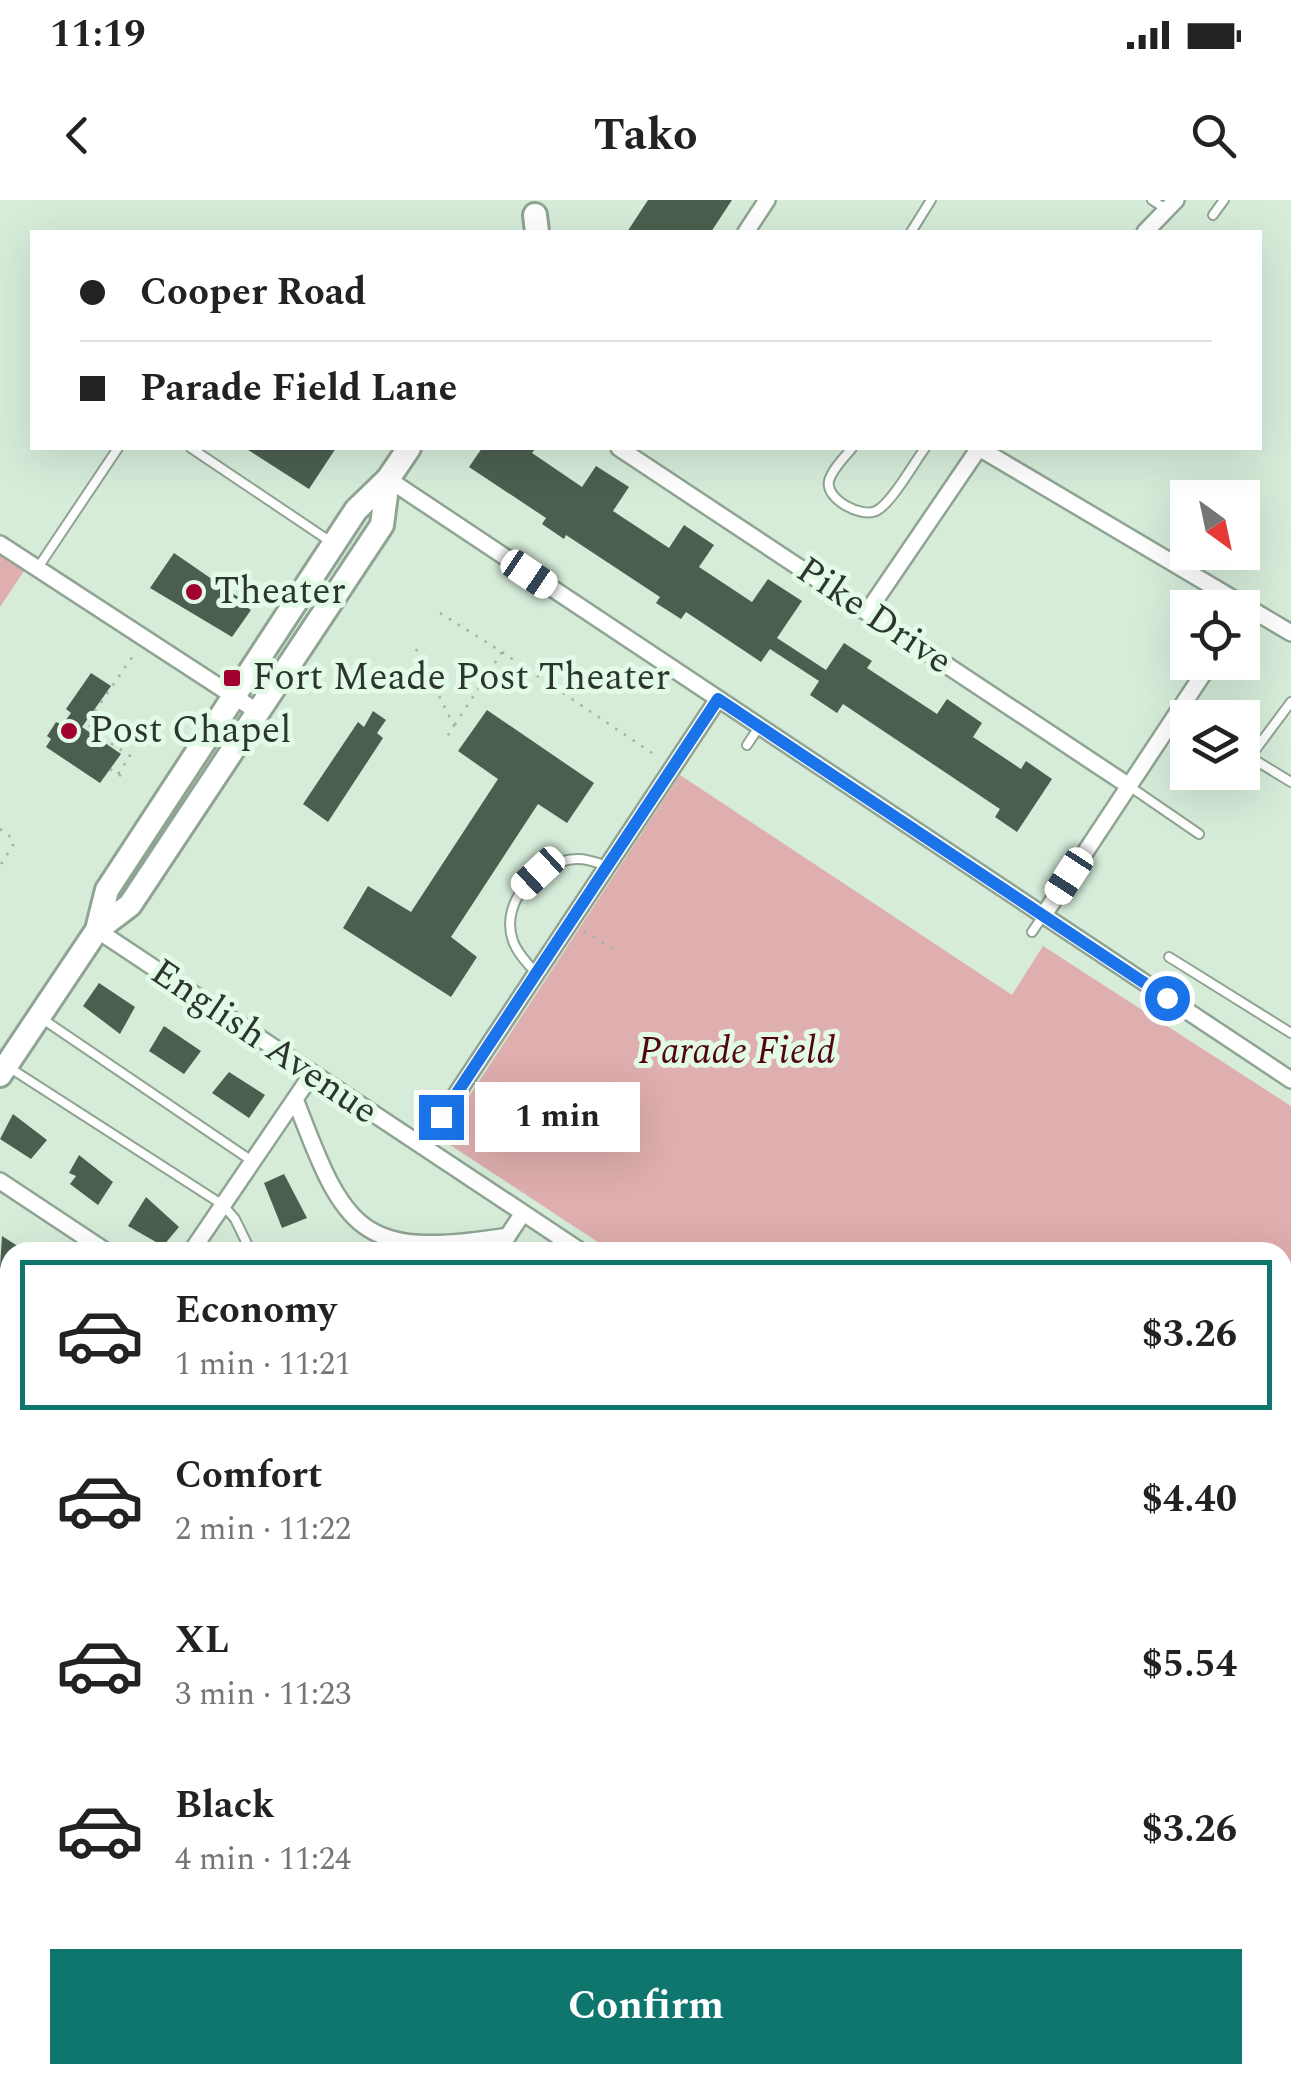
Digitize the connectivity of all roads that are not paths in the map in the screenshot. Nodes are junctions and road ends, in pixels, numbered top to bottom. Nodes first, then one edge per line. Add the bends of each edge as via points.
1 (767, 200) edge
2 (932, 200) edge
3 (1152, 200) edge
4 (1224, 200) edge
5 (1171, 205) edge
6 (1213, 215) dead end
7 (747, 230) edge
8 (912, 230) edge
9 (1147, 230) edge
10 (117, 450) edge
11 (194, 450) edge
12 (407, 450) edge
13 (622, 450) edge
14 (850, 450) edge
15 (923, 450) edge
16 (978, 450) edge
17 (982, 450) edge
18 (388, 479) junction
19 (0, 544) edge
20 (334, 544) junction
21 (37, 569) junction
22 (1211, 590) edge
23 (868, 611) junction
24 (1260, 618) edge
25 (1291, 633) edge
26 (1199, 680) edge
27 (234, 698) junction
28 (718, 699) junction
29 (1291, 702) edge
30 (258, 712) junction
31 (759, 727) junction
32 (747, 745) dead end
33 (1291, 782) edge
34 (1129, 786) junction
35 (1199, 834) dead end
36 (607, 866) junction
37 (1043, 916) junction
38 (97, 930) junction
39 (1032, 932) dead end
40 (1169, 957) dead end
41 (536, 972) junction
42 (38, 1016) junction
43 (1291, 1032) edge
44 (3, 1070) edge
45 (312, 1074) junction
46 (1291, 1080) edge
47 (294, 1100) junction
48 (422, 1146) junction
49 (252, 1162) junction
50 (0, 1182) edge
51 (223, 1205) junction
52 (523, 1213) junction
53 (508, 1236) junction
54 (93, 1242) edge
55 (198, 1242) edge
56 (246, 1242) edge
57 (403, 1242) edge
58 (457, 1242) edge
59 (504, 1242) edge
60 (567, 1242) edge

1 - 7 street
2 - 8 lane
3 - 5 lane
4 - 6 lane
5 - 9 street
10 - 21 lane
11 - 20 lane
12 - 18 street
13 - 23 street, Pike Drive
14 - 15 lane via 828,488 860,513 872,513
16 - 23 street
17 - 22 street
18 - 20 street
18 - 28 street
18 - 30 street via 382,526
19 - 21 street
20 - 27 street
21 - 27 street
23 - 34 street, Pike Drive
24 - 25 street
26 - 34 street
27 - 30 street
27 - 38 street via 107,890
28 - 31 street
28 - 36 street
29 - 33 lane via 1250,758
30 - 38 street via 130,905
31 - 32 lane
31 - 37 street
34 - 35 lane
34 - 37 street
36 - 41 street
36 - 41 lane via 576,859 538,873 522,888 510,928
37 - 39 lane
37 - 46 street
38 - 42 street
38 - 45 street, English Avenue
40 - 43 lane
41 - 48 street
42 - 44 street
42 - 49 lane
44 - 51 lane
45 - 47 street
45 - 48 street, English Avenue
47 - 49 street
47 - 57 street via 330,1186 352,1218 372,1233
48 - 52 street, English Avenue
49 - 51 street
50 - 54 street
51 - 55 street
51 - 56 lane
52 - 53 street
52 - 60 street, English Avenue
53 - 58 street
53 - 59 street

